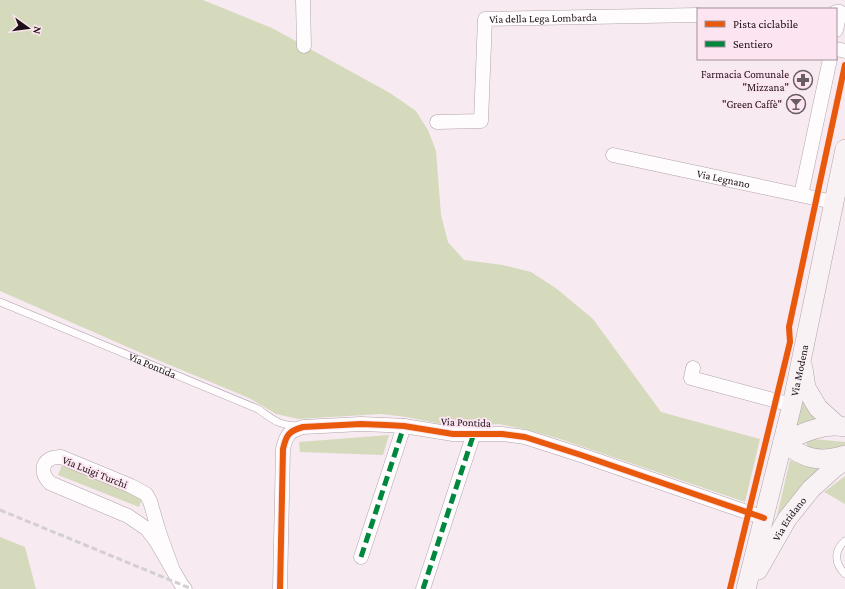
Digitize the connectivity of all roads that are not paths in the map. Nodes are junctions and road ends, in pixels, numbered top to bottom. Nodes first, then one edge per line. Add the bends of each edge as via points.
1 (303, 0) edge
2 (697, 15) edge
3 (304, 46) dead end
4 (830, 60) edge
5 (438, 122) dead end
6 (845, 150) edge
7 (613, 155) dead end
8 (801, 195) junction
9 (833, 202) junction
10 (0, 302) edge
11 (802, 359) junction
12 (693, 368) dead end
13 (792, 405) junction
14 (404, 426) junction
15 (302, 427) junction
16 (841, 427) edge
17 (474, 433) junction
18 (783, 442) junction
19 (845, 455) edge
20 (845, 460) edge
21 (764, 518) junction
22 (845, 541) edge
23 (361, 557) dead end
24 (172, 568) junction
25 (845, 574) edge
26 (185, 589) edge
27 (280, 589) edge
28 (423, 589) edge
29 (747, 589) edge

1 - 3 street
2 - 5 street, Via della Lega Lombarda via 485,19 481,121
4 - 8 street
6 - 9 main road, Via Modena
7 - 8 street, Via Legnano
8 - 9 street, Via Legnano
9 - 11 main road, Via Modena
10 - 15 lane, Via Pontida via 258,409 272,420 288,426
11 - 13 main road, Via Modena
11 - 16 main road via 806,388 818,408
12 - 13 street via 691,378
13 - 18 main road, Via Modena
14 - 15 street, Via Pontida via 362,424
14 - 17 street, Via Pontida via 453,434
14 - 23 street
15 - 27 street via 290,433 283,450
16 - 18 main road via 821,427
17 - 21 street, Via Pontida via 525,437
17 - 28 street, Via Pontida
18 - 19 main road via 814,459 832,460
18 - 21 main road, Via Modena
20 - 29 main road, Via Eridano via 810,489 787,519
21 - 29 main road, Via Modena
22 - 25 lane via 836,557 837,565
24 - 24 street, Via Luigi Turchi via 146,494 61,457 48,459 44,465 44,473 50,483 137,522 156,540
24 - 26 street, Via Luigi Turchi

